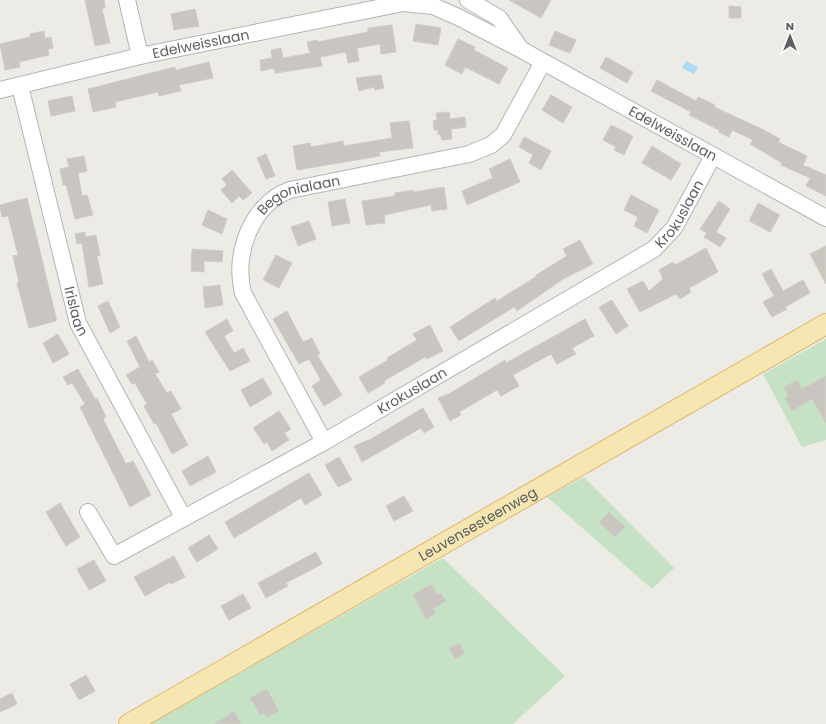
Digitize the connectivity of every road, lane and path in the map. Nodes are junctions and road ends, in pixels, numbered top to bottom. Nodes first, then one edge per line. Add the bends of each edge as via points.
1 (127, 0) edge
2 (464, 0) edge
3 (468, 0) edge
4 (411, 2) edge
5 (493, 14) junction
6 (458, 17) junction
7 (481, 29) junction
8 (520, 49) junction
9 (140, 56) junction
10 (543, 62) junction
11 (20, 86) junction
12 (0, 90) edge
13 (713, 156) junction
14 (826, 218) edge
15 (826, 324) edge
16 (324, 442) junction
17 (88, 512) dead end
18 (183, 518) junction
19 (129, 724) edge

1 - 9 street
2 - 6 street via 457,5
3 - 5 street, Edelweisslaan
4 - 6 street, Edelweisslaan via 433,6
4 - 9 street, Edelweisslaan
5 - 7 street via 492,25
5 - 8 street, Edelweisslaan via 502,21
6 - 7 street, Edelweisslaan
7 - 8 street, Edelweisslaan
8 - 10 street, Edelweisslaan
9 - 11 street, Edelweisslaan
10 - 13 street, Edelweisslaan
10 - 16 street, Begonialaan via 506,131 490,145 470,154 290,190 273,198 251,226 241,258 243,293
11 - 12 street, Edelweisslaan
11 - 18 street, Irislaan via 78,323
13 - 14 street, Edelweisslaan
13 - 16 street, Krokuslaan via 674,228 654,249
15 - 19 main road, Leuvensesteenweg
16 - 18 street, Krokuslaan
17 - 18 street, Krokuslaan via 114,556

